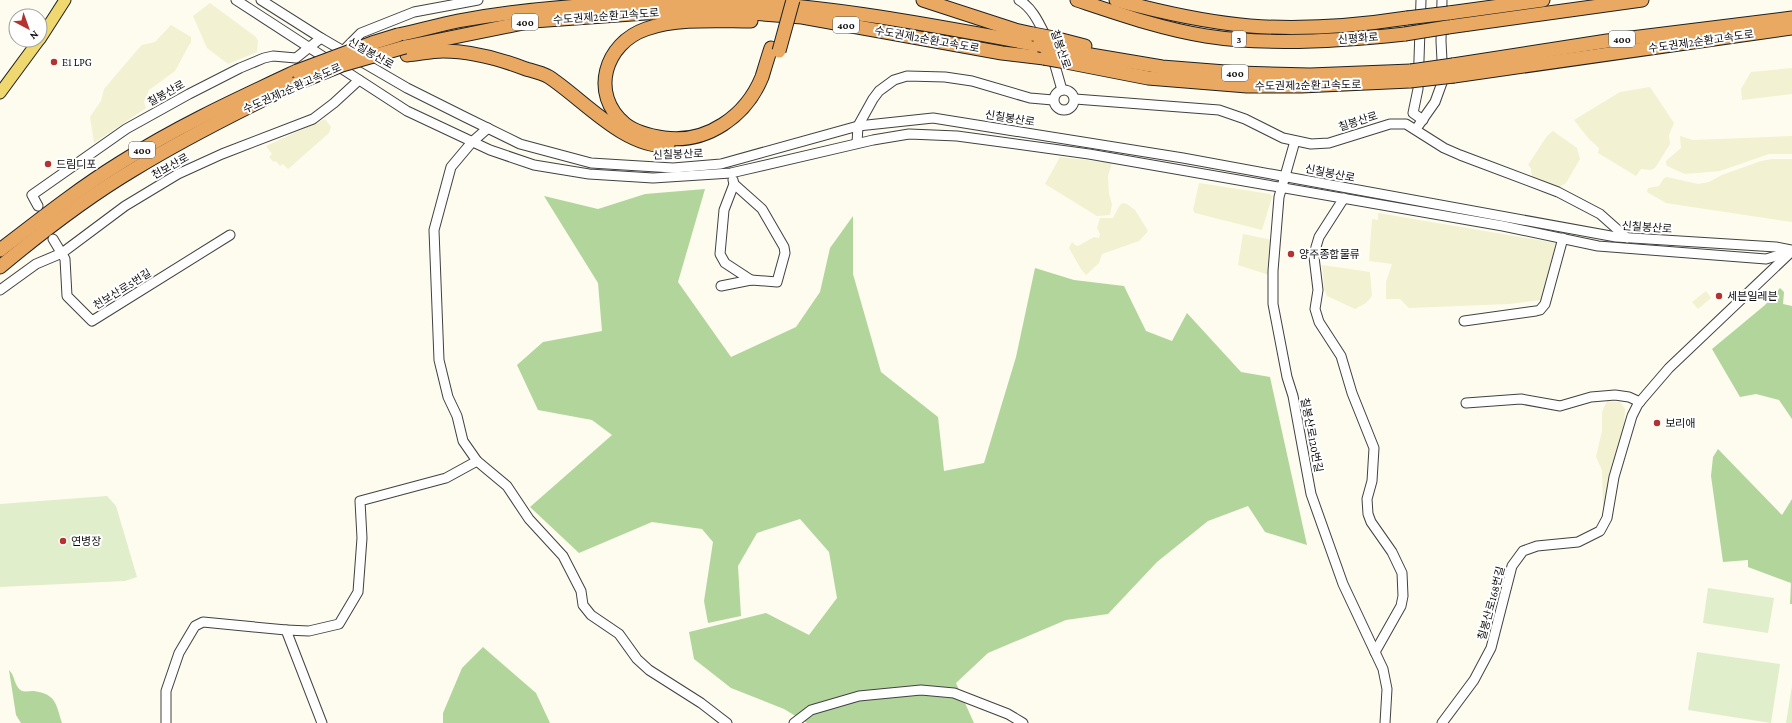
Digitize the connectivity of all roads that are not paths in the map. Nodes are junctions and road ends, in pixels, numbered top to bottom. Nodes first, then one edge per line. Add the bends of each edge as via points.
1 (65, 0) edge
2 (236, 0) edge
3 (261, 0) edge
4 (478, 0) edge
5 (565, 0) edge
6 (786, 0) edge
7 (793, 0) edge
8 (923, 0) edge
9 (1019, 0) edge
10 (1077, 0) edge
11 (1116, 0) edge
12 (1421, 0) edge
13 (1442, 0) edge
14 (1543, 0) edge
15 (1642, 0) edge
16 (1792, 18) edge
17 (457, 21) junction
18 (830, 22) junction
19 (48, 27) edge
20 (1792, 28) edge
21 (321, 38) junction
22 (1036, 39) junction
23 (34, 48) edge
24 (309, 48) junction
25 (775, 49) junction
26 (343, 51) junction
27 (406, 51) junction
28 (1162, 67) junction
29 (1453, 71) junction
30 (1410, 76) junction
31 (359, 80) junction
32 (1062, 90) junction
33 (0, 92) edge
34 (1075, 99) junction
35 (1054, 100) junction
36 (1423, 120) junction
37 (858, 126) junction
38 (488, 128) junction
39 (1416, 129) junction
40 (472, 142) junction
41 (1295, 142) junction
42 (858, 144) junction
43 (732, 172) junction
44 (1284, 177) junction
45 (734, 184) junction
46 (1282, 187) junction
47 (1344, 198) junction
48 (38, 206) dead end
49 (230, 236) dead end
50 (1563, 238) junction
51 (1627, 238) junction
52 (53, 239) dead end
53 (0, 250) edge
54 (1792, 251) edge
55 (62, 254) junction
56 (0, 267) edge
57 (751, 280) junction
58 (721, 286) dead end
59 (0, 290) edge
60 (1464, 321) dead end
61 (1640, 402) junction
62 (1466, 403) dead end
63 (476, 461) junction
64 (286, 630) junction
65 (1375, 652) junction
66 (166, 723) edge
67 (322, 723) edge
68 (727, 723) edge
69 (794, 723) edge
70 (1023, 723) edge
71 (1384, 723) edge
72 (1442, 723) edge

1 - 19 main road
2 - 24 street, 신칠봉산로
3 - 21 street, 신칠봉산로
4 - 26 street via 414,12 361,33
5 - 17 highway via 521,6
6 - 25 highway
7 - 25 highway, bridge
8 - 22 highway
9 - 32 street, 칠봉산로 via 1036,18 1048,41
10 - 15 highway, 신평화로 / 3, bridge via 1115,13 1206,36 1243,40 1303,41 1405,34
11 - 14 highway, 신평화로 / 3, bridge via 1155,11 1249,26 1323,27 1364,25
12 - 36 street via 1418,89 1413,113
13 - 36 street via 1440,41 1443,80 1435,102
16 - 29 highway, 수도권제2순환고속도로 / 400 via 1608,41
17 - 22 highway, 수도권제2순환고속도로 / 400 via 525,10 621,1 664,0 756,3 883,17
17 - 53 highway, 수도권제2순환고속도로 / 400, bridge via 372,43 297,71 215,110 120,162
18 - 25 highway via 661,24 644,30 619,47 611,58 605,80 608,100 621,120 641,132 674,139 702,136 728,122 741,109 754,92
18 - 27 highway, 수도권제2순환고속도로 / 400 via 802,17 724,11 646,13 533,21
18 - 30 highway, 수도권제2순환고속도로 / 400, bridge via 1148,78 1247,86 1302,86
20 - 29 highway, 수도권제2순환고속도로 / 400
21 - 24 street, 칠봉산로
21 - 26 street, 신칠봉산로
22 - 28 highway, 수도권제2순환고속도로 / 400, bridge via 1061,50
22 - 28 highway, bridge via 1054,38
23 - 33 main road
24 - 31 street, 신칠봉산로
24 - 48 street, 칠봉산로 via 296,58 272,56 251,63 126,129 32,195
25 - 27 highway via 766,87 751,110 738,123 726,133 698,143 664,146 649,145 633,138 547,77 507,62 462,52
26 - 38 street, 신칠봉산로 via 407,88
27 - 56 highway, 수도권제2순환고속도로 / 400 via 300,85 274,99 241,110 132,170 37,236
28 - 30 highway, 수도권제2순환고속도로 / 400 via 1310,76
29 - 30 highway, 수도권제2순환고속도로 / 400, bridge
31 - 40 street, 신칠봉산로 via 407,110
31 - 55 street, 천보산로 via 313,119 178,174 125,206
32 - 34 street via 1072,93
32 - 35 street via 1056,93
34 - 35 street via 1072,106 1064,110 1058,108
34 - 41 street, 칠봉산로 via 1219,110 1246,119
35 - 37 street via 1030,98 972,81 907,76 894,80 879,91
36 - 39 street
37 - 38 street, 신칠봉산로 via 721,164 673,168 591,163 520,144
37 - 42 street
37 - 44 street, 신칠봉산로 via 933,118
38 - 40 street
39 - 41 street, 칠봉산로 via 1396,123 1329,144
39 - 51 street, 칠봉산로 via 1444,148 1558,192 1595,211
40 - 43 street, 신칠봉산로 via 534,165 589,174 653,178
40 - 63 street via 451,167 434,238 439,360 463,441
41 - 44 street, 칠봉산로120번길
42 - 43 street, 신칠봉산로
42 - 46 street, 신칠봉산로 via 909,134 957,136 1089,154
43 - 45 street
44 - 46 street, 칠봉산로120번길
44 - 51 street, 신칠봉산로
45 - 57 street via 724,210 720,254 725,263
45 - 57 street via 762,209 785,250 777,282
46 - 47 street, 신칠봉산로
46 - 65 street, 칠봉산로120번길 via 1279,197 1272,290 1287,378 1293,396 1311,494 1320,524 1343,584
47 - 50 street, 신칠봉산로
47 - 65 street, 신칠봉산로 via 1319,237 1316,247 1314,257 1318,290 1315,309 1319,322 1341,356 1352,393 1374,448 1372,481 1367,499 1368,514 1392,552 1402,574 1401,606
49 - 55 street, 천보산로5번길 via 92,321 67,296 65,259
50 - 54 street, 신칠봉산로 via 1614,248 1766,258
50 - 60 street via 1543,308
51 - 54 street, 신칠봉산로 via 1776,247
52 - 55 street
54 - 61 street, 칠봉산로168번길 via 1669,368
55 - 59 street, 천보산로 via 36,264
57 - 58 street
61 - 62 street via 1615,395 1591,397 1560,406 1521,400
61 - 72 street, 칠봉산로168번길 via 1632,416 1614,477 1607,518 1600,531 1578,542 1537,546 1523,551 1512,566 1491,648 1474,680
63 - 64 street via 446,478 360,501 362,538 358,592 339,624 309,631
63 - 68 street via 507,486 528,520 563,556 581,591 583,605 591,615 619,634 637,659 649,670
64 - 66 street via 203,622 195,626 179,653 166,691
64 - 67 street
65 - 71 street, 칠봉산로120번길 via 1383,669 1387,689
69 - 70 street via 811,710 859,696 921,690 954,693 1008,714

